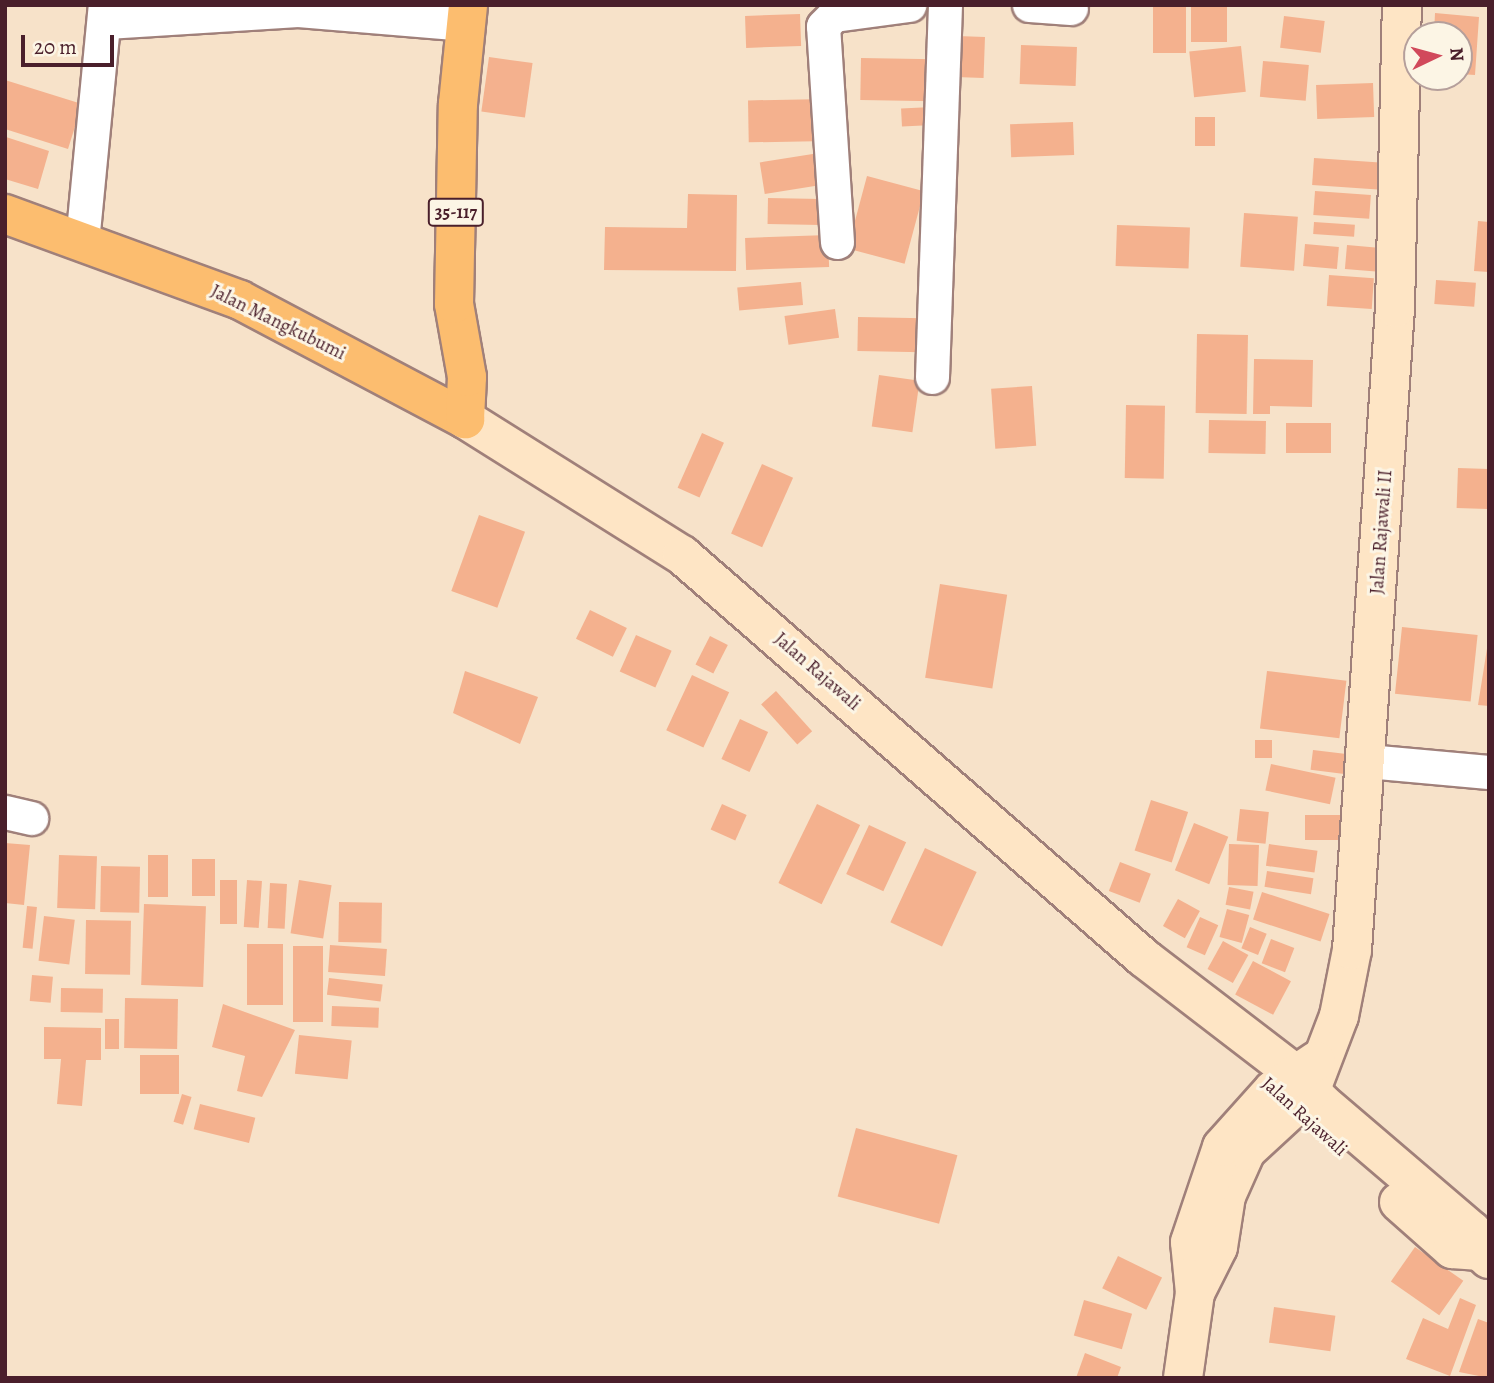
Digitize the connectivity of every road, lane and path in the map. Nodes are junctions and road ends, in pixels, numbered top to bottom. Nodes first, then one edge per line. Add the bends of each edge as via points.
1 (909, 5) edge
2 (945, 5) edge
3 (1029, 5) edge
4 (1402, 5) edge
5 (1071, 8) dead end
6 (106, 14) edge
7 (467, 15) edge
8 (5, 214) edge
9 (82, 242) junction
10 (837, 242) dead end
11 (932, 377) dead end
12 (465, 419) junction
13 (1367, 761) junction
14 (1489, 772) edge
15 (1300, 1084) junction
16 (1484, 1255) edge
17 (1183, 1378) edge

1 - 10 street via 834,15 823,26
2 - 11 street
3 - 5 street
4 - 13 main road, Jalan Rajawali II via 1395,308
6 - 7 street via 298,10
6 - 9 street
7 - 12 main road, 35-117 via 458,104 454,304 467,377
8 - 9 main road, Jalan Mangkubumi
9 - 12 main road, Jalan Mangkubumi via 240,300
12 - 15 main road, Jalan Rajawali via 682,555 1144,958
13 - 14 street
13 - 15 main road, Jalan Rajawali II via 1352,950 1339,1016
15 - 16 main road, Jalan Rajawali via 1472,1231
15 - 17 main road via 1222,1147 1190,1242 1195,1293

